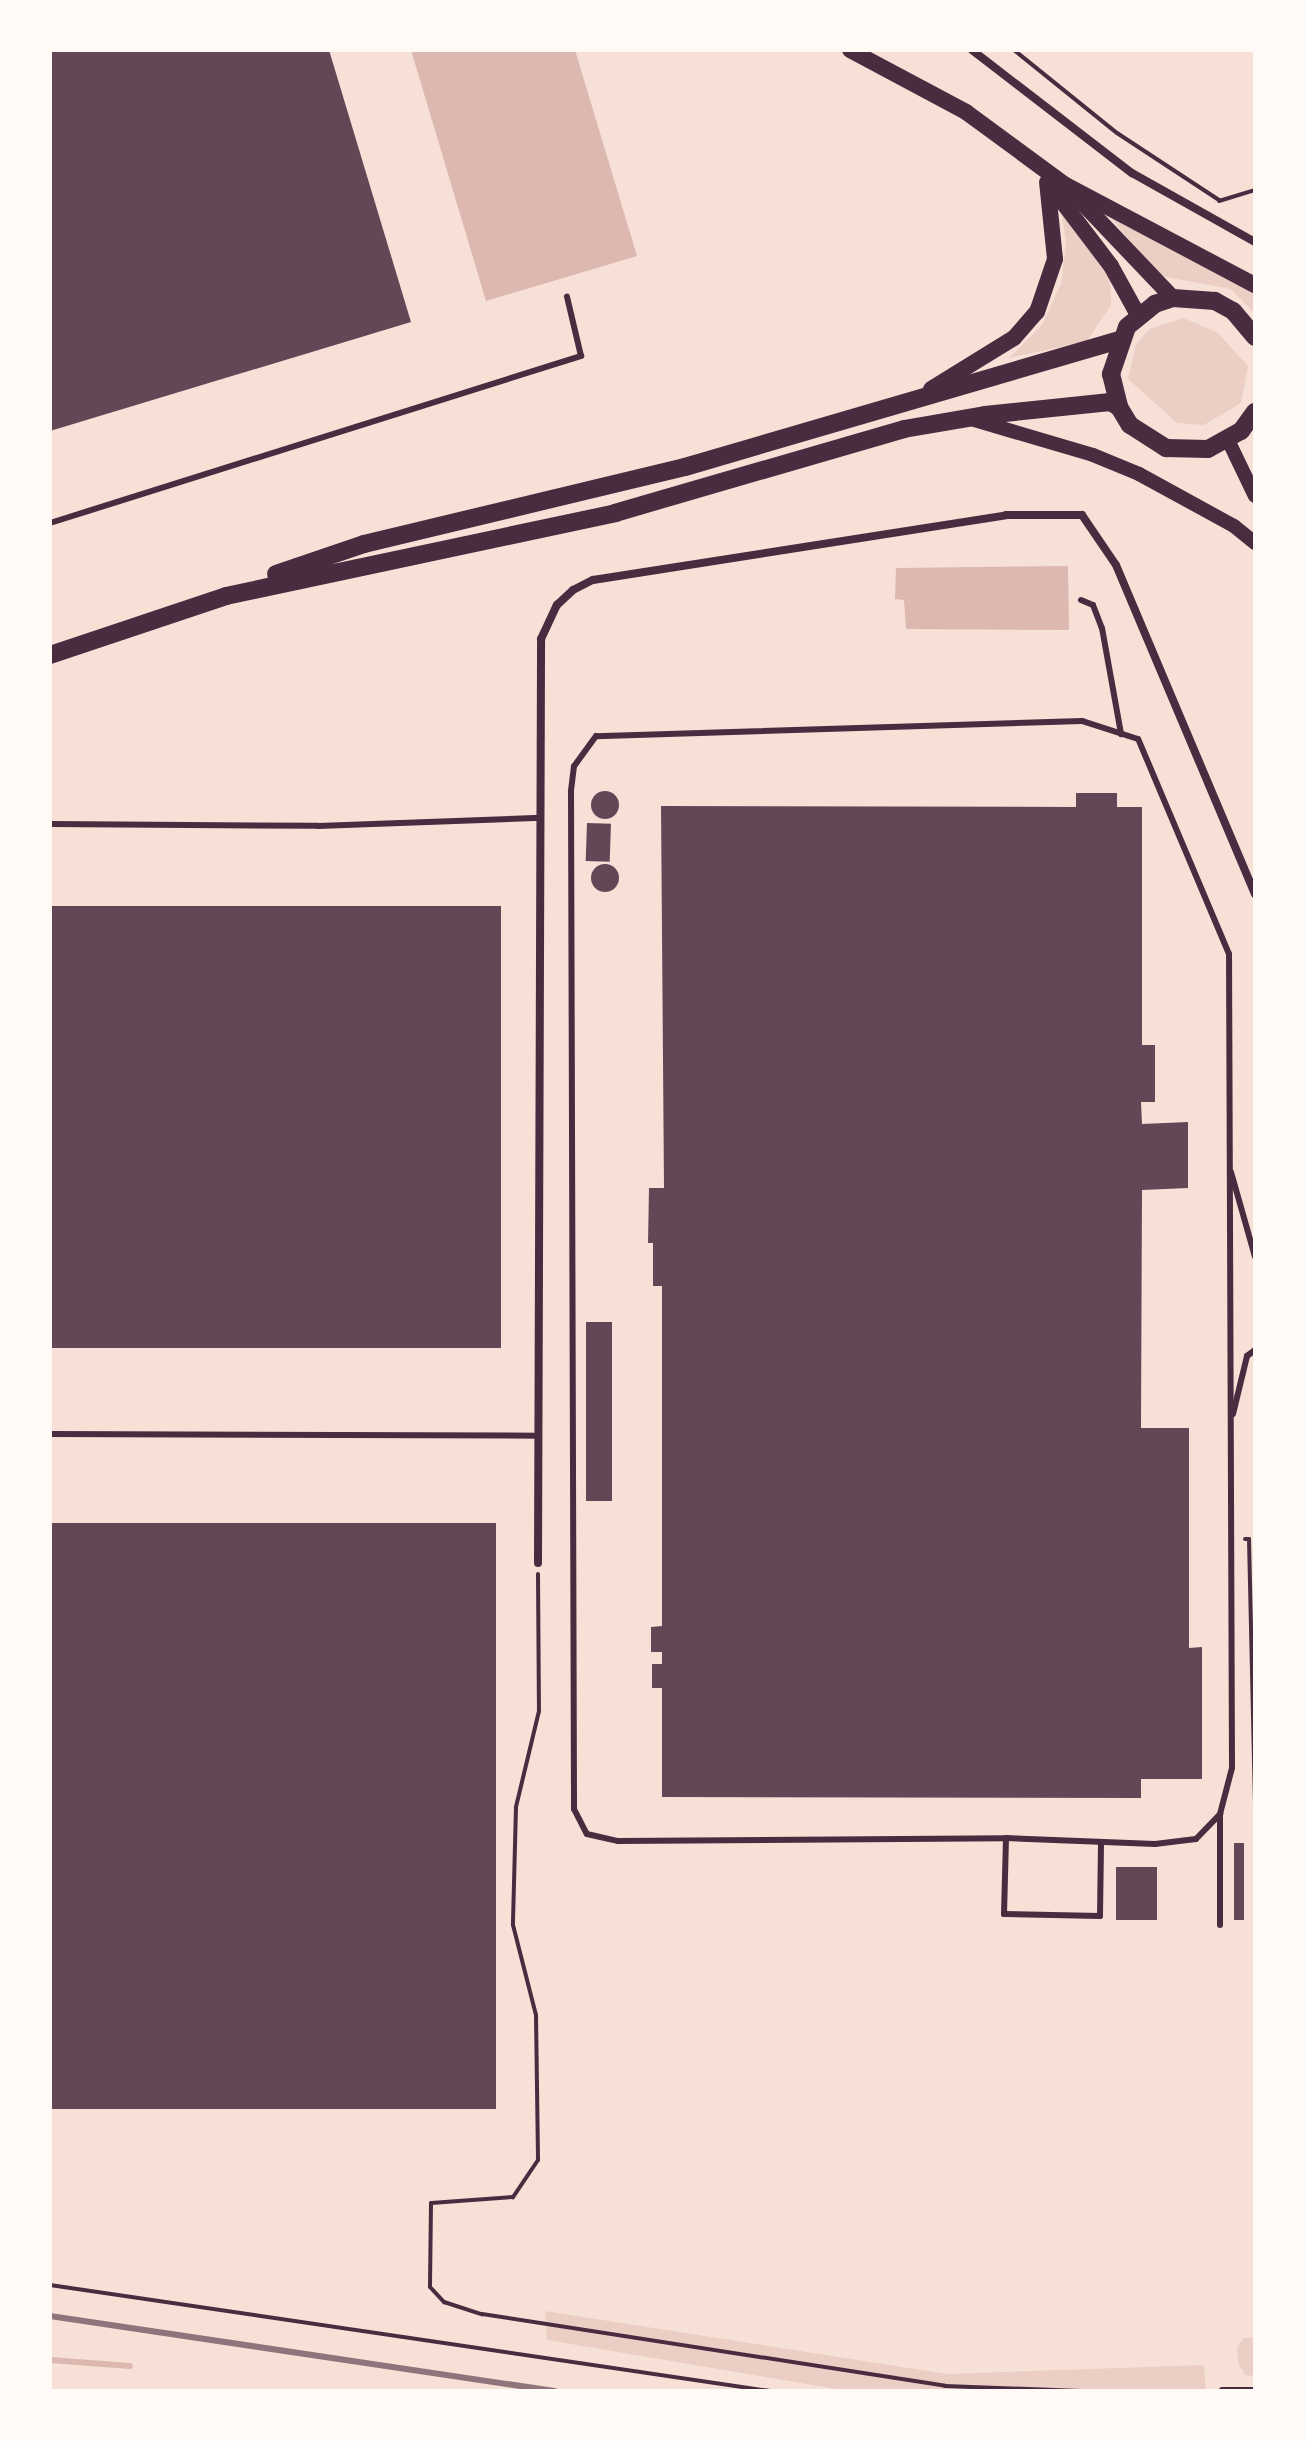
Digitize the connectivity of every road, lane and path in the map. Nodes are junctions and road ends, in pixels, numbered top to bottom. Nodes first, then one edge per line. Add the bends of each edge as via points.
1 (850, 50) edge
2 (972, 50) edge
3 (1014, 50) edge
4 (1015, 151) junction
5 (1047, 182) junction
6 (1064, 184) junction
7 (1255, 190) edge
8 (1219, 200) junction
9 (1213, 214) dead end
10 (1255, 242) edge
11 (1255, 285) edge
12 (567, 297) dead end
13 (1173, 298) junction
14 (1138, 315) junction
15 (1255, 337) edge
16 (1119, 340) junction
17 (913, 398) junction
18 (1119, 407) junction
19 (1255, 412) edge
20 (967, 418) junction
21 (1228, 440) junction
22 (1255, 496) edge
23 (50, 523) edge
24 (1255, 543) edge
25 (226, 596) junction
26 (1081, 600) dead end
27 (50, 655) edge
28 (1121, 734) junction
29 (541, 818) junction
30 (50, 824) edge
31 (1255, 894) edge
32 (1229, 1161) junction
33 (1255, 1257) edge
34 (1255, 1350) edge
35 (1230, 1426) junction
36 (50, 1434) edge
37 (538, 1436) junction
38 (1231, 1539) junction
39 (538, 1563) joint
40 (1254, 1789) edge
41 (1255, 1804) edge
42 (1220, 1814) junction
43 (1006, 1838) junction
44 (1101, 1842) junction
45 (1220, 1925) dead end
46 (50, 2285) edge
47 (1222, 2390) edge
48 (1252, 2390) edge
49 (770, 2391) edge
50 (1081, 2391) edge

1 - 4 main road via 966,112
2 - 10 street via 1132,173
3 - 8 path via 1117,133
4 - 5 main road
4 - 6 main road
5 - 14 main road via 1111,266
5 - 17 main road via 1055,259 1037,312 1014,338 980,362
6 - 11 main road
6 - 13 main road
7 - 8 path
8 - 9 path
12 - 23 lane via 581,356
13 - 14 highway
13 - 15 highway via 1215,301 1233,311
14 - 16 highway
16 - 17 highway via 1060,361
16 - 18 highway via 1111,374
17 - 25 highway via 608,489 364,544
18 - 20 highway via 1110,402
18 - 21 highway via 1130,425 1166,448 1208,449
19 - 21 highway
20 - 24 street via 1139,474
20 - 25 highway via 904,429 529,534 412,553
21 - 22 street
25 - 27 highway
26 - 28 lane via 1093,605 1102,628
28 - 32 lane via 1138,739 1229,954
28 - 43 lane via 1082,721 632,731 596,736 574,766 574,1809 587,1834 618,1841
29 - 30 lane via 318,826
29 - 31 street via 541,639 557,605 573,590 593,580 1006,515 1082,515 1116,565
29 - 37 street
32 - 33 lane
32 - 35 lane
34 - 35 lane via 1247,1356
35 - 38 lane
36 - 37 lane
37 - 39 street
38 - 40 path via 1249,1539
38 - 42 lane via 1232,1768
39 - 50 path via 539,1711 516,1807 513,1925 536,2015 538,2160 513,2197 431,2203 430,2287 444,2302 482,2314 945,2386
40 - 41 path
42 - 44 lane via 1196,1839
42 - 45 lane
43 - 44 lane
43 - 44 lane via 1004,1914 1100,1916
46 - 49 path
47 - 48 lane

